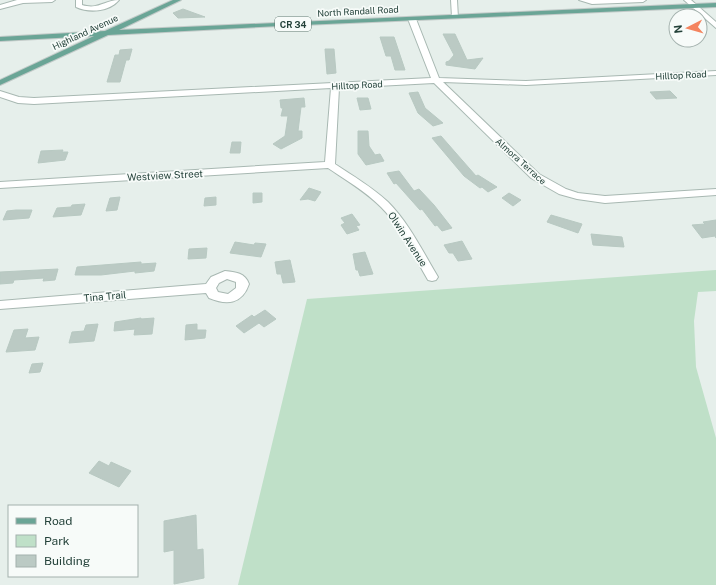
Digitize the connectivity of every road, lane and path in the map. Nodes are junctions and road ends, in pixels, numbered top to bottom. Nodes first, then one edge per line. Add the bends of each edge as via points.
1 (52, 0) edge
2 (79, 0) edge
3 (116, 0) edge
4 (178, 0) edge
5 (454, 0) edge
6 (582, 0) edge
7 (643, 0) edge
8 (687, 0) edge
9 (24, 1) edge
10 (597, 1) edge
11 (716, 5) edge
12 (694, 6) junction
13 (0, 7) edge
14 (456, 17) junction
15 (138, 18) junction
16 (412, 19) junction
17 (716, 26) edge
18 (151, 31) junction
19 (105, 34) junction
20 (55, 36) junction
21 (0, 39) edge
22 (67, 51) junction
23 (716, 72) edge
24 (436, 80) junction
25 (0, 83) edge
26 (335, 86) junction
27 (0, 94) edge
28 (330, 165) junction
29 (0, 185) edge
30 (716, 192) edge
31 (432, 277) dead end
32 (210, 288) dead end
33 (0, 305) edge

1 - 9 street
2 - 3 street via 78,6 87,8 108,6
4 - 15 main road, Highland Avenue
5 - 14 street
6 - 10 street
7 - 10 street
8 - 12 street
9 - 13 street
11 - 12 main road, North Randall Road / CR 34
12 - 14 main road, North Randall Road / CR 34
12 - 17 street
14 - 16 main road, North Randall Road / CR 34
15 - 18 main road via 137,25
15 - 19 main road, Highland Avenue
16 - 18 main road, North Randall Road / CR 34
16 - 24 street, Almora Terrace
18 - 19 main road, North Randall Road / CR 34
19 - 20 main road, North Randall Road / CR 34
19 - 22 main road, Highland Avenue
20 - 21 main road, North Randall Road / CR 34
20 - 22 main road via 69,46
22 - 25 main road, Highland Avenue
23 - 24 street, Hilltop Road via 526,83
24 - 26 street, Hilltop Road
24 - 30 street, Almora Terrace via 535,176 565,193 588,199 612,200
26 - 27 street, Hilltop Road via 34,101 18,100
26 - 28 street
28 - 29 street, Westview Street
28 - 31 street, Olwin Avenue via 371,192 389,210
32 - 33 street, Tina Trail

